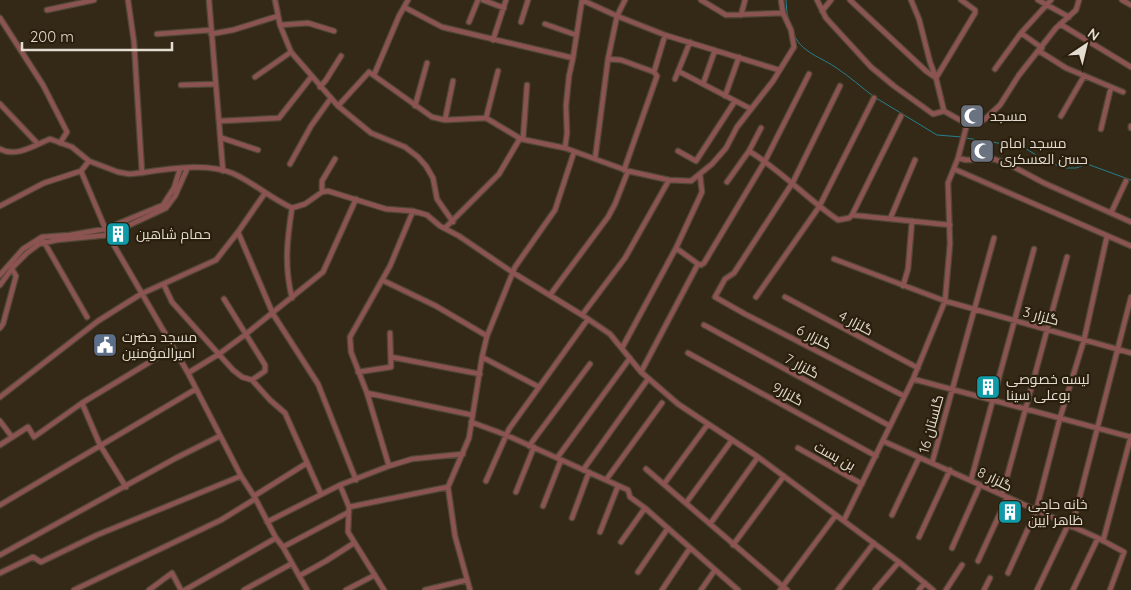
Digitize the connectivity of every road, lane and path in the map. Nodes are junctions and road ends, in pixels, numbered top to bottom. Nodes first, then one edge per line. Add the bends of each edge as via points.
1 (94, 0) edge
2 (128, 0) edge
3 (209, 0) edge
4 (275, 0) edge
5 (408, 0) edge
6 (478, 0) edge
7 (483, 0) edge
8 (506, 0) edge
9 (528, 0) edge
10 (582, 0) edge
11 (625, 0) edge
12 (701, 0) edge
13 (745, 0) edge
14 (781, 0) edge
15 (817, 0) edge
16 (831, 0) edge
17 (850, 0) edge
18 (911, 0) edge
19 (961, 0) edge
20 (1038, 0) edge
21 (1051, 0) edge
22 (1079, 0) edge
23 (1122, 0) edge
24 (1046, 5) junction
25 (1131, 5) edge
26 (404, 7) junction
27 (504, 8) junction
28 (47, 10) dead end
29 (822, 11) junction
30 (783, 13) junction
31 (741, 15) junction
32 (278, 16) junction
33 (616, 16) junction
34 (1069, 17) junction
35 (0, 18) edge
36 (469, 22) dead end
37 (521, 22) dead end
38 (545, 24) dead end
39 (1060, 24) junction
40 (280, 25) junction
41 (334, 31) dead end
42 (211, 32) junction
43 (1022, 33) junction
44 (157, 34) dead end
45 (576, 35) junction
46 (666, 35) junction
47 (493, 40) junction
48 (690, 42) junction
49 (715, 50) junction
50 (1040, 50) junction
51 (291, 52) junction
52 (340, 56) dead end
53 (738, 57) junction
54 (573, 58) junction
55 (608, 59) junction
56 (427, 63) dead end
57 (1131, 67) edge
58 (995, 69) dead end
59 (779, 70) junction
60 (498, 71) dead end
61 (678, 71) junction
62 (654, 72) junction
63 (809, 74) dead end
64 (374, 75) junction
65 (312, 76) junction
66 (1084, 76) junction
67 (255, 77) dead end
68 (936, 78) junction
69 (675, 79) dead end
70 (453, 81) dead end
71 (216, 84) junction
72 (703, 84) junction
73 (181, 85) dead end
74 (527, 85) dead end
75 (840, 86) dead end
76 (320, 87) junction
77 (1111, 87) junction
78 (1123, 92) dead end
79 (725, 96) junction
80 (331, 98) junction
81 (874, 98) dead end
82 (736, 101) junction
83 (0, 104) edge
84 (338, 106) junction
85 (415, 106) junction
86 (750, 109) junction
87 (944, 111) junction
88 (901, 116) dead end
89 (1061, 116) dead end
90 (486, 118) junction
91 (220, 120) junction
92 (445, 120) junction
93 (967, 124) junction
94 (761, 128) dead end
95 (1102, 129) dead end
96 (222, 138) junction
97 (522, 139) junction
98 (60, 143) junction
99 (38, 144) junction
100 (565, 148) junction
101 (0, 149) edge
102 (258, 150) dead end
103 (678, 151) dead end
104 (750, 151) junction
105 (574, 152) junction
106 (958, 158) junction
107 (335, 159) dead end
108 (595, 159) junction
109 (916, 160) dead end
110 (89, 161) junction
111 (765, 161) junction
112 (290, 164) dead end
113 (180, 169) junction
114 (186, 169) junction
115 (954, 169) junction
116 (626, 170) junction
117 (81, 171) junction
118 (224, 171) junction
119 (142, 173) junction
120 (700, 175) junction
121 (669, 180) junction
122 (1126, 181) dead end
123 (728, 182) dead end
124 (793, 182) junction
125 (322, 192) junction
126 (265, 193) junction
127 (356, 199) junction
128 (0, 206) edge
129 (819, 207) junction
130 (292, 208) junction
131 (413, 211) junction
132 (1111, 213) junction
133 (852, 215) junction
134 (890, 219) junction
135 (912, 221) junction
136 (453, 222) junction
137 (1131, 222) edge
138 (950, 225) junction
139 (445, 228) junction
140 (105, 229) junction
141 (238, 232) junction
142 (108, 234) junction
143 (1107, 236) junction
144 (70, 237) junction
145 (994, 238) dead end
146 (43, 240) junction
147 (1131, 246) edge
148 (676, 248) junction
149 (1034, 249) dead end
150 (1067, 257) dead end
151 (834, 259) dead end
152 (698, 264) junction
153 (12, 266) junction
154 (512, 272) junction
155 (0, 275) edge
156 (382, 280) junction
157 (0, 285) edge
158 (164, 285) junction
159 (903, 286) junction
160 (141, 294) junction
161 (550, 295) junction
162 (756, 297) dead end
163 (785, 297) dead end
164 (1131, 297) edge
165 (292, 298) junction
166 (224, 299) dead end
167 (945, 301) junction
168 (974, 310) junction
169 (273, 314) junction
170 (582, 315) junction
171 (87, 317) dead end
172 (588, 319) junction
173 (1015, 321) junction
174 (704, 325) dead end
175 (0, 328) edge
176 (1047, 330) junction
177 (390, 332) dead end
178 (246, 334) junction
179 (488, 336) junction
180 (1084, 340) junction
181 (173, 348) junction
182 (622, 348) junction
183 (1117, 348) junction
184 (688, 353) dead end
185 (1131, 353) edge
186 (219, 354) junction
187 (392, 357) junction
188 (482, 357) junction
189 (630, 358) junction
190 (590, 364) dead end
191 (918, 368) junction
192 (358, 372) junction
193 (641, 372) junction
194 (188, 373) junction
195 (480, 374) junction
196 (648, 379) junction
197 (913, 379) junction
198 (252, 380) junction
199 (539, 387) junction
200 (196, 390) junction
201 (952, 390) junction
202 (367, 393) junction
203 (904, 396) junction
204 (0, 397) edge
205 (993, 400) junction
206 (662, 402) dead end
207 (82, 403) junction
208 (1026, 408) junction
209 (472, 415) junction
210 (1060, 418) junction
211 (0, 421) edge
212 (471, 422) junction
213 (708, 424) junction
214 (890, 426) junction
215 (1097, 428) junction
216 (506, 435) junction
217 (220, 436) junction
218 (1131, 436) edge
219 (12, 437) junction
220 (732, 440) junction
221 (883, 441) junction
222 (0, 445) edge
223 (100, 446) junction
224 (531, 447) junction
225 (798, 448) dead end
226 (463, 454) junction
227 (876, 456) junction
228 (758, 457) junction
229 (919, 458) junction
230 (559, 459) junction
231 (307, 463) junction
232 (932, 463) junction
233 (389, 466) junction
234 (646, 469) dead end
235 (583, 470) junction
236 (950, 470) junction
237 (589, 472) junction
238 (241, 476) junction
239 (784, 476) junction
240 (356, 480) junction
241 (606, 480) junction
242 (971, 480) junction
243 (486, 481) dead end
244 (664, 484) junction
245 (862, 484) junction
246 (340, 485) junction
247 (980, 485) junction
248 (618, 486) junction
249 (126, 487) junction
250 (448, 488) junction
251 (516, 492) dead end
252 (321, 494) junction
253 (1002, 495) junction
254 (254, 498) junction
255 (1008, 498) junction
256 (686, 503) junction
257 (0, 505) edge
258 (544, 506) dead end
259 (645, 508) junction
260 (349, 509) junction
261 (1036, 511) junction
262 (836, 515) junction
263 (892, 515) dead end
264 (572, 518) dead end
265 (844, 520) junction
266 (267, 522) junction
267 (710, 524) junction
268 (1070, 526) junction
269 (668, 528) junction
270 (600, 532) dead end
271 (919, 537) dead end
272 (276, 538) junction
273 (1100, 539) junction
274 (622, 542) dead end
275 (354, 543) junction
276 (874, 544) junction
277 (733, 545) junction
278 (283, 547) junction
279 (690, 548) junction
280 (952, 548) dead end
281 (0, 555) edge
282 (978, 561) dead end
283 (899, 562) junction
284 (291, 564) junction
285 (962, 565) dead end
286 (715, 570) junction
287 (638, 572) dead end
288 (0, 573) edge
289 (1008, 573) dead end
290 (375, 575) junction
291 (299, 576) junction
292 (990, 578) dead end
293 (467, 580) junction
294 (925, 583) junction
295 (783, 589) edge
296 (74, 590) edge
297 (149, 590) edge
298 (181, 590) edge
299 (185, 590) edge
300 (244, 590) edge
301 (306, 590) edge
302 (346, 590) edge
303 (384, 590) edge
304 (425, 590) edge
305 (470, 590) edge
306 (662, 590) edge
307 (701, 590) edge
308 (738, 590) edge
309 (838, 590) edge
310 (875, 590) edge
311 (919, 590) edge
312 (933, 590) edge
313 (946, 590) edge
314 (984, 590) edge
315 (1037, 590) edge
316 (1073, 590) edge
317 (1110, 590) edge

1 - 28 street
2 - 119 street via 134,42
3 - 42 street
4 - 32 street
5 - 26 street
6 - 36 street
7 - 27 street
8 - 27 street
9 - 37 street
10 - 33 street
10 - 45 street
11 - 33 street
12 - 31 street via 726,15
13 - 31 street
14 - 30 street
15 - 29 street
16 - 29 street
17 - 68 street
18 - 68 street
19 - 68 street via 972,6 975,13
20 - 24 street
21 - 24 street
22 - 34 street
23 - 25 street
24 - 34 street
24 - 43 street
26 - 47 street via 437,25
26 - 64 street
27 - 47 street
29 - 87 street via 871,67 928,111 933,114
30 - 31 street
30 - 59 street via 794,47
32 - 40 street
32 - 42 street via 233,30
33 - 46 street
33 - 55 street
34 - 39 street
35 - 98 street via 43,84 67,132
38 - 45 street
39 - 50 street
39 - 57 street
40 - 41 street via 308,24
40 - 51 street
42 - 44 street
42 - 71 street
43 - 50 street
43 - 58 street
45 - 54 street
46 - 48 street
46 - 62 street
47 - 54 street
48 - 49 street
48 - 61 street
49 - 53 street
49 - 72 street
50 - 66 street
50 - 93 street via 1000,105 985,119
51 - 65 street
51 - 67 street
52 - 76 street
53 - 59 street
53 - 79 street
54 - 100 street via 568,76
55 - 62 street via 621,60
55 - 108 street
56 - 85 street
59 - 86 street
60 - 90 street
61 - 69 street
61 - 72 street
62 - 116 street via 658,76
63 - 111 street
64 - 84 street via 368,71
64 - 85 street
65 - 76 street
65 - 91 street via 279,118
66 - 77 street
66 - 89 street
68 - 87 street
70 - 92 street
71 - 73 street
71 - 91 street
72 - 79 street
74 - 97 street
75 - 124 street
76 - 80 street
77 - 78 street
77 - 95 street
79 - 82 street
80 - 84 street
80 - 112 street
81 - 129 street
82 - 86 street
82 - 103 street via 696,161
83 - 99 street
84 - 136 street via 371,133 405,147 418,157 433,178 437,199
85 - 92 street via 432,117
86 - 120 street via 726,148
87 - 93 street
88 - 133 street
90 - 92 street
90 - 97 street
91 - 96 street
93 - 106 street
94 - 104 street
96 - 102 street
96 - 118 street
97 - 100 street
97 - 136 street via 499,174
98 - 99 street via 50,140
98 - 110 street via 72,147
99 - 101 street via 11,152
100 - 105 street
104 - 111 street
104 - 123 street
105 - 108 street
105 - 154 street via 555,210
106 - 115 street
106 - 132 street via 994,159
107 - 125 street via 322,181
108 - 116 street
109 - 134 street
110 - 117 street
110 - 119 street via 118,172
111 - 124 street
111 - 152 street via 704,263
113 - 114 street
113 - 119 street
113 - 140 street via 174,188 163,205
114 - 118 street
114 - 142 street via 166,208
115 - 138 street via 948,183
115 - 143 street
116 - 121 street
116 - 161 street via 608,217
117 - 128 street via 44,183
117 - 140 street
118 - 126 street
120 - 121 street via 691,181
120 - 148 street via 702,192
121 - 170 street via 625,258
122 - 132 street
124 - 129 street
124 - 203 street, گلزار 6 via 715,297
125 - 127 street via 328,190
125 - 130 street
126 - 130 street
126 - 141 street
127 - 131 street via 386,209
127 - 165 street via 323,272
129 - 133 street via 838,220
129 - 162 street
130 - 165 street via 286,252 286,277
131 - 139 street via 427,215
131 - 156 street
132 - 137 street
133 - 134 street
134 - 135 street
135 - 138 street
135 - 159 street via 908,269
136 - 139 street
138 - 167 street
139 - 154 street
140 - 142 street
140 - 144 street
141 - 158 street via 216,260
141 - 169 street
142 - 144 street
142 - 160 street
143 - 147 street
143 - 180 street
144 - 146 street
145 - 168 street, گلستان 16
146 - 153 street
146 - 171 street
148 - 152 street
148 - 182 street
149 - 173 street
150 - 176 street
151 - 159 street, گلزار 3
152 - 193 street
153 - 155 street
153 - 157 street
153 - 175 street via 16,276
154 - 161 street
154 - 179 street
156 - 179 street
156 - 192 street via 350,337
158 - 160 street
158 - 186 street via 172,302
159 - 167 street, گلزار 3
160 - 181 street
160 - 204 street via 98,321
161 - 170 street
163 - 191 street, گلزار 4
164 - 183 street
165 - 169 street
166 - 178 street
167 - 168 street, گلزار 3
167 - 191 street
168 - 173 street, گلزار 3
168 - 201 street, گلستان 16
169 - 178 street
169 - 240 street via 318,384
170 - 172 street
172 - 182 street via 610,334
172 - 199 street
173 - 176 street, گلزار 3
173 - 205 street
174 - 214 street, گلزار 7
176 - 180 street, گلزار 3
176 - 208 street
177 - 187 street
178 - 186 street
178 - 198 street via 266,369
179 - 188 street
180 - 183 street, گلزار 3
180 - 210 street
181 - 194 street
181 - 207 street
182 - 189 street
183 - 185 street, گلزار 3
183 - 215 street
184 - 227 street, گلزار9
186 - 194 street
186 - 198 street via 233,370
187 - 192 street via 391,367
187 - 195 street
188 - 195 street
188 - 199 street
189 - 193 street
189 - 230 street
190 - 224 street
191 - 197 street
192 - 202 street
193 - 196 street
194 - 200 street
195 - 209 street
196 - 213 street
196 - 235 street
197 - 201 street
197 - 203 street
198 - 231 street via 285,413
199 - 216 street
200 - 217 street
200 - 223 street
201 - 205 street
201 - 232 street, گلستان 16
202 - 209 street
202 - 233 street
203 - 214 street
205 - 208 street
205 - 242 street
206 - 241 street
207 - 219 street via 34,437 28,427
207 - 223 street
208 - 210 street
208 - 253 street
209 - 212 street
210 - 215 street
210 - 261 street
211 - 219 street
212 - 216 street
212 - 226 street
213 - 220 street
213 - 244 street
214 - 221 street
215 - 218 street
215 - 268 street
216 - 224 street
216 - 243 street
217 - 238 street
217 - 249 street
218 - 273 street
219 - 222 street
220 - 228 street
220 - 256 street
221 - 227 street
221 - 229 street, گلزار 8
223 - 249 street
223 - 257 street
224 - 230 street
224 - 251 street
225 - 245 street, بن بست
226 - 233 street via 412,459
226 - 250 street
227 - 245 street
228 - 239 street
228 - 267 street
229 - 232 street, گلزار 8
229 - 263 street
230 - 235 street
230 - 258 street
231 - 252 street
231 - 254 street
232 - 236 street, گلزار 8
233 - 240 street
234 - 244 street
235 - 237 street
236 - 242 street, گلزار 8
236 - 271 street
237 - 241 street
237 - 264 street
238 - 254 street
238 - 288 street via 40,562 29,558
239 - 262 street
239 - 277 street
240 - 246 street
241 - 248 street
242 - 247 street, گلزار 8
244 - 256 street
245 - 265 street
246 - 252 street
246 - 260 street
247 - 253 street, گلزار 8
247 - 280 street
248 - 259 street via 628,490 630,497
248 - 270 street
249 - 281 street
250 - 260 street
250 - 293 street via 455,536
252 - 266 street
253 - 255 street, گلزار 8
254 - 266 street
254 - 296 street via 221,520
255 - 261 street, گلزار 8
255 - 282 street
256 - 267 street
259 - 269 street
259 - 274 street
260 - 275 street via 348,532
260 - 278 street
261 - 268 street, گلزار 8
261 - 289 street
262 - 265 street
262 - 295 street
265 - 276 street
266 - 272 street
267 - 277 street
268 - 273 street, گلزار 8
268 - 315 street
269 - 279 street
269 - 287 street
272 - 278 street
272 - 299 street
273 - 316 street
273 - 317 street, گلزار 8 via 1124,552
275 - 290 street
275 - 291 street
276 - 283 street
276 - 309 street
277 - 295 street
278 - 284 street
279 - 286 street
279 - 306 street
283 - 294 street
283 - 310 street
284 - 291 street
284 - 300 street
285 - 313 street
286 - 307 street
286 - 308 street
290 - 302 street
290 - 303 street
291 - 301 street
292 - 314 street
293 - 304 street
293 - 305 street
294 - 311 street
294 - 312 street
297 - 298 street via 172,573

